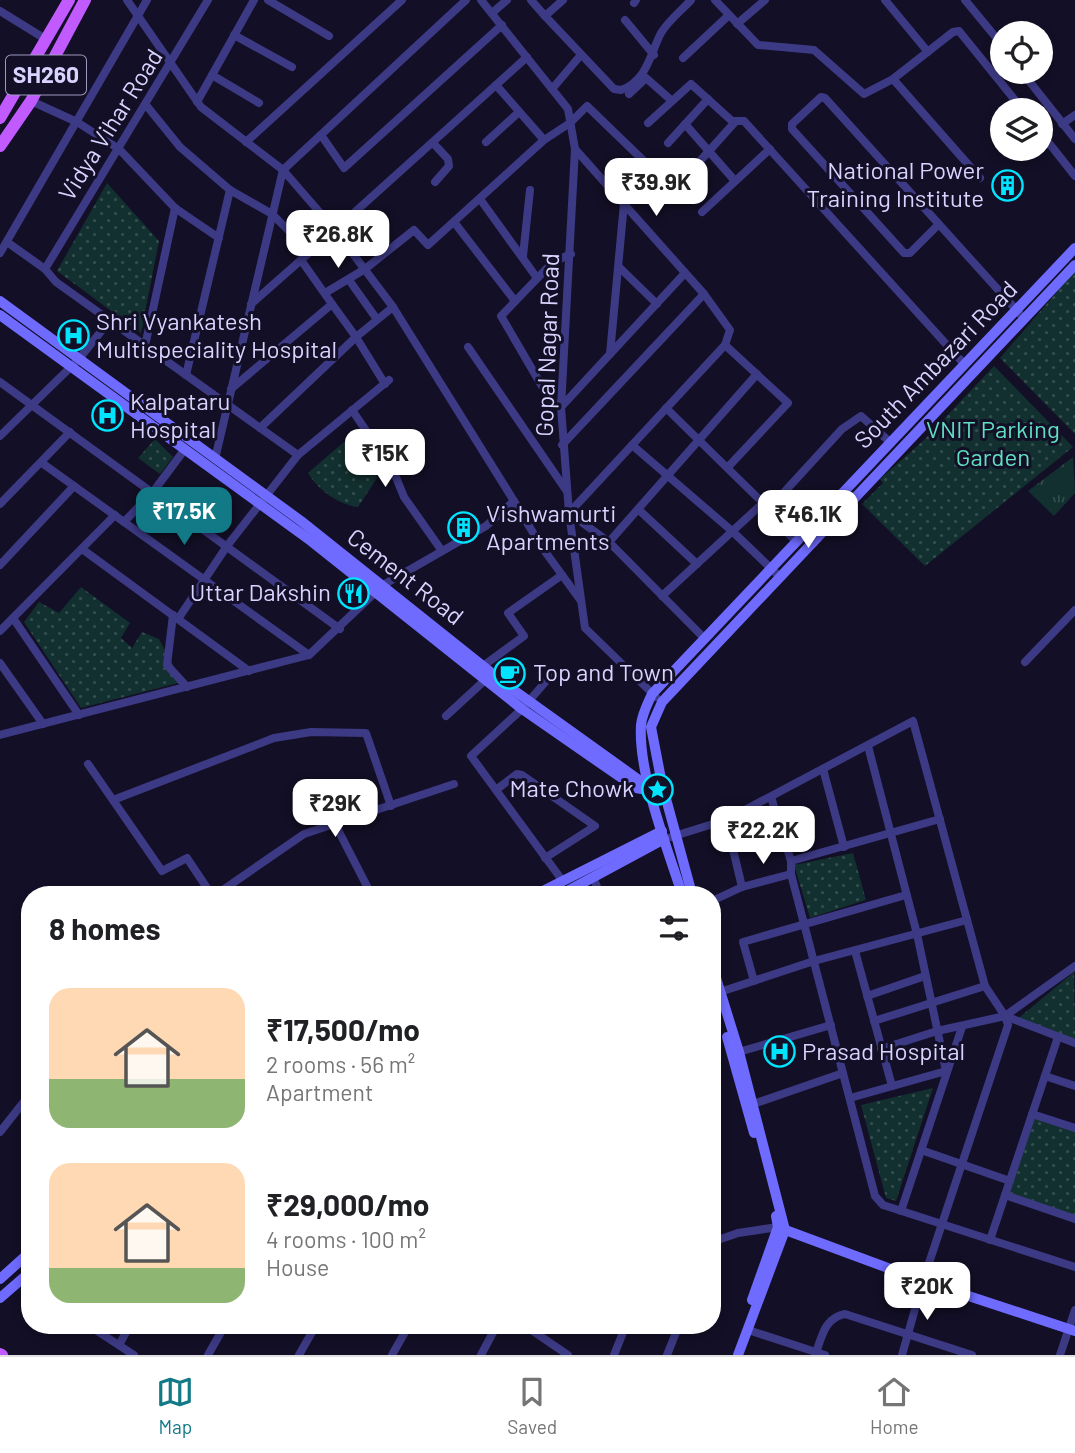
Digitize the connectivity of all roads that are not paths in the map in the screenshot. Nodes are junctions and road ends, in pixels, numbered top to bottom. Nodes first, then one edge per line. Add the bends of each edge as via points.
1 (69, 0) edge
2 (85, 0) edge
3 (127, 0) edge
4 (147, 0) edge
5 (208, 0) edge
6 (254, 0) edge
7 (271, 0) edge
8 (402, 0) edge
9 (466, 0) edge
10 (481, 0) edge
11 (507, 0) edge
12 (531, 0) edge
13 (563, 0) edge
14 (691, 0) edge
15 (715, 0) edge
16 (765, 0) edge
17 (885, 0) edge
18 (965, 0) edge
19 (0, 11) edge
20 (492, 13) junction
21 (729, 15) junction
22 (545, 16) junction
23 (137, 18) junction
24 (625, 20) dead end
25 (737, 24) junction
26 (502, 26) junction
27 (990, 30) edge
28 (234, 35) junction
29 (329, 36) dead end
30 (47, 40) junction
31 (928, 52) junction
32 (654, 55) junction
33 (580, 56) junction
34 (527, 57) junction
35 (682, 58) dead end
36 (171, 66) junction
37 (292, 67) dead end
38 (212, 75) junction
39 (893, 79) junction
40 (1031, 84) edge
41 (496, 85) junction
42 (552, 89) junction
43 (629, 94) dead end
44 (1013, 98) edge
45 (708, 99) junction
46 (671, 100) junction
47 (31, 101) junction
48 (197, 102) junction
49 (259, 103) dead end
50 (146, 105) junction
51 (519, 112) junction
52 (1075, 116) edge
53 (0, 118) edge
54 (77, 122) junction
55 (735, 122) junction
56 (570, 123) junction
57 (648, 123) dead end
58 (684, 124) junction
59 (1062, 124) junction
60 (321, 135) junction
61 (1075, 139) edge
62 (544, 140) junction
63 (246, 142) junction
64 (433, 142) junction
65 (486, 142) dead end
66 (668, 143) dead end
67 (0, 146) edge
68 (1053, 148) edge
69 (119, 149) junction
70 (575, 149) junction
71 (770, 149) junction
72 (710, 151) junction
73 (648, 165) dead end
74 (283, 170) junction
75 (1075, 176) edge
76 (980, 178) dead end
77 (683, 180) dead end
78 (735, 181) junction
79 (435, 182) dead end
80 (230, 190) junction
81 (530, 190) dead end
82 (480, 199) junction
83 (624, 203) junction
84 (174, 208) junction
85 (702, 212) dead end
86 (272, 214) junction
87 (454, 222) junction
88 (938, 225) junction
89 (335, 230) junction
90 (219, 238) junction
91 (7, 242) junction
92 (1075, 248) edge
93 (310, 252) junction
94 (0, 253) edge
95 (571, 254) junction
96 (523, 256) junction
97 (301, 261) junction
98 (1075, 265) edge
99 (619, 267) junction
100 (45, 269) junction
101 (365, 269) junction
102 (685, 273) junction
103 (537, 278) junction
104 (349, 280) junction
105 (325, 293) junction
106 (704, 294) junction
107 (0, 301) edge
108 (515, 301) junction
109 (251, 304) junction
110 (332, 304) junction
111 (657, 304) junction
112 (393, 307) junction
113 (1021, 314) junction
114 (0, 315) edge
115 (376, 318) junction
116 (110, 320) junction
117 (356, 337) junction
118 (724, 345) junction
119 (145, 346) junction
120 (468, 347) dead end
121 (610, 354) junction
122 (75, 363) junction
123 (965, 365) junction
124 (757, 374) junction
125 (186, 375) junction
126 (0, 382) edge
127 (231, 389) junction
128 (32, 404) junction
129 (227, 404) junction
130 (561, 407) junction
131 (666, 408) junction
132 (352, 410) junction
133 (260, 428) junction
134 (70, 432) junction
135 (0, 436) edge
136 (700, 439) junction
137 (891, 443) junction
138 (562, 445) junction
139 (632, 445) junction
140 (184, 449) junction
141 (298, 454) junction
142 (215, 459) junction
143 (42, 463) junction
144 (729, 466) junction
145 (667, 475) junction
146 (74, 486) junction
147 (153, 492) junction
148 (567, 492) junction
149 (263, 500) junction
150 (514, 501) junction
151 (0, 504) edge
152 (638, 509) junction
153 (569, 513) junction
154 (115, 515) junction
155 (124, 522) junction
156 (732, 531) junction
157 (796, 541) junction
158 (609, 542) junction
159 (227, 546) junction
160 (82, 549) junction
161 (442, 551) junction
162 (697, 564) junction
163 (0, 565) edge
164 (775, 572) junction
165 (562, 575) junction
166 (205, 580) junction
167 (381, 589) junction
168 (662, 596) junction
169 (582, 602) junction
170 (1075, 610) edge
171 (176, 617) junction
172 (13, 618) junction
173 (340, 629) junction
174 (0, 631) edge
175 (704, 638) junction
176 (309, 655) junction
177 (1025, 662) dead end
178 (0, 663) edge
179 (483, 666) junction
180 (249, 671) junction
181 (554, 672) dead end
182 (484, 681) junction
183 (187, 687) junction
184 (652, 694) junction
185 (662, 702) junction
186 (525, 705) junction
187 (79, 715) junction
188 (446, 716) dead end
189 (43, 724) junction
190 (0, 735) edge
191 (868, 746) junction
192 (88, 764) dead end
193 (823, 769) junction
194 (454, 784) dead end
195 (650, 789) junction
196 (663, 789) junction
197 (496, 790) junction
198 (772, 797) junction
199 (113, 800) junction
200 (391, 806) junction
201 (940, 819) junction
202 (726, 820) junction
203 (335, 824) junction
204 (891, 834) junction
205 (663, 835) junction
206 (676, 835) junction
207 (844, 846) junction
208 (545, 858) junction
209 (791, 861) junction
210 (791, 874) junction
211 (593, 877) junction
212 (562, 880) junction
213 (206, 886) edge
214 (228, 886) edge
215 (367, 886) edge
216 (551, 886) edge
217 (577, 886) edge
218 (597, 886) edge
219 (679, 886) edge
220 (690, 886) edge
221 (742, 887) junction
222 (906, 895) junction
223 (721, 897) edge
224 (967, 920) junction
225 (804, 923) junction
226 (917, 934) junction
227 (855, 951) junction
228 (814, 961) junction
229 (1074, 968) edge
230 (925, 976) junction
231 (754, 981) junction
232 (985, 986) junction
233 (721, 995) edge
234 (867, 996) junction
235 (931, 1002) junction
236 (721, 1011) edge
237 (1005, 1016) junction
238 (721, 1017) edge
239 (874, 1021) junction
240 (831, 1025) junction
241 (962, 1027) junction
242 (937, 1031) junction
243 (1058, 1037) junction
244 (1075, 1043) edge
245 (881, 1049) junction
246 (739, 1052) junction
247 (946, 1071) junction
248 (843, 1073) junction
249 (1045, 1076) junction
250 (892, 1086) junction
251 (1075, 1086) edge
252 (850, 1098) junction
253 (753, 1104) junction
254 (21, 1105) edge
255 (1032, 1114) junction
256 (1075, 1128) edge
257 (0, 1132) edge
258 (920, 1150) junction
259 (963, 1166) junction
260 (1010, 1181) junction
261 (1005, 1195) junction
262 (901, 1211) junction
263 (1075, 1219) edge
264 (942, 1225) junction
265 (782, 1228) junction
266 (721, 1239) edge
267 (990, 1240) junction
268 (21, 1260) edge
269 (1075, 1267) edge
270 (0, 1279) edge
271 (923, 1281) junction
272 (21, 1285) edge
273 (0, 1298) edge
274 (1075, 1310) edge
275 (748, 1330) junction
276 (1072, 1330) edge
277 (102, 1334) edge
278 (125, 1334) edge
279 (220, 1334) edge
280 (311, 1334) edge
281 (404, 1334) edge
282 (492, 1334) edge
283 (537, 1334) edge
284 (622, 1334) edge
285 (675, 1334) edge
286 (908, 1334) junction
287 (119, 1345) junction
288 (819, 1354) edge
289 (134, 1355) edge
290 (208, 1355) edge
291 (299, 1355) edge
292 (392, 1355) edge
293 (481, 1355) edge
294 (567, 1355) edge
295 (614, 1355) edge
296 (667, 1355) edge
297 (732, 1355) edge
298 (738, 1355) edge
299 (902, 1355) edge
300 (972, 1355) edge
301 (1060, 1355) edge

1 - 30 main road, SH260
2 - 47 main road, SH260
3 - 23 street
4 - 23 street
5 - 36 street, Vidya Vihar Road
6 - 28 street
7 - 29 street
8 - 63 street
9 - 60 street
10 - 20 street, Gopal Nagar Road
11 - 20 street
12 - 22 street
13 - 22 street
14 - 32 street via 661,34
15 - 21 street
16 - 25 street
17 - 31 street
18 - 27 street
19 - 30 street
20 - 26 street, Gopal Nagar Road
21 - 25 street
21 - 35 street
22 - 33 street
23 - 36 street
23 - 54 street
24 - 32 street
25 - 39 street via 765,48 814,50 860,92 871,93
26 - 34 street, Gopal Nagar Road
26 - 60 street via 344,168
28 - 37 street
28 - 38 street
30 - 53 main road, SH260
31 - 39 street
31 - 44 street via 959,32
32 - 33 street via 635,82 621,90 614,89
33 - 42 street
34 - 41 street
34 - 42 street, Gopal Nagar Road
36 - 48 street
36 - 50 street, Vidya Vihar Road
38 - 48 street
38 - 49 street
39 - 76 street
40 - 59 street
41 - 51 street
41 - 64 street
42 - 56 street, Gopal Nagar Road via 568,108
43 - 46 street via 646,78
45 - 46 street via 691,85
45 - 55 street
45 - 58 street
46 - 57 street
47 - 54 street
47 - 67 main road, SH260
48 - 63 street
50 - 69 street, Vidya Vihar Road
50 - 80 street via 180,147
51 - 62 street
51 - 65 street
52 - 59 street
54 - 69 street
54 - 91 street
55 - 71 street via 744,121
55 - 72 street
56 - 62 street
56 - 70 street, Gopal Nagar Road
56 - 73 street via 590,107
58 - 66 street
58 - 72 street
59 - 61 street
60 - 74 street
62 - 82 street
63 - 74 street
64 - 79 street via 449,166
64 - 89 street
68 - 75 street
69 - 84 street
69 - 100 street, Vidya Vihar Road
70 - 83 street
70 - 95 street, Gopal Nagar Road
71 - 78 street
71 - 123 street
72 - 77 street
72 - 78 street
74 - 86 street
74 - 89 street
78 - 85 street
80 - 86 street
80 - 90 street
81 - 96 street
82 - 87 street
82 - 96 street
83 - 99 street
83 - 102 street
84 - 90 street
84 - 119 street
86 - 93 street
86 - 109 street
87 - 101 street via 428,246 414,230
87 - 108 street
88 - 88 street via 825,98 792,124 904,253 910,253
88 - 113 street
89 - 93 street
89 - 101 street
90 - 125 street
91 - 94 street
91 - 100 street
92 - 113 main road, South Ambazari Road
93 - 97 street
95 - 103 street via 553,262
95 - 130 street, Gopal Nagar Road
96 - 103 street
97 - 105 street
97 - 109 street
98 - 113 main road
99 - 111 street
99 - 121 street
100 - 116 street
101 - 104 street
101 - 112 street
102 - 106 street
102 - 111 street
103 - 108 street
104 - 105 street
104 - 115 street
105 - 110 street
106 - 118 street via 730,330
106 - 138 street
107 - 122 main road, Cement Road
108 - 130 street via 501,316 550,400
109 - 127 street
110 - 117 street
110 - 127 street
111 - 121 street
112 - 115 street
112 - 150 street
113 - 123 main road, South Ambazari Road
113 - 164 main road
114 - 122 main road, Cement Road
115 - 117 street
116 - 119 street
116 - 122 street
117 - 132 street via 387,382
117 - 133 street
118 - 124 street
118 - 131 street
119 - 125 street
120 - 148 street
121 - 130 street
122 - 128 street
122 - 140 main road, Cement Road
122 - 142 main road, Cement Road
123 - 137 main road, South Ambazari Road
124 - 136 street
124 - 144 street via 788,403
125 - 129 street
126 - 128 street
127 - 129 street
128 - 134 street
128 - 135 street
129 - 133 street
129 - 142 street
130 - 138 street, Gopal Nagar Road
131 - 136 street
131 - 139 street
132 - 141 street
132 - 161 street
133 - 141 street
134 - 143 street
134 - 147 street
136 - 144 street
136 - 145 street
137 - 157 main road, South Ambazari Road
137 - 157 street via 861,416 842,429 765,512
138 - 148 street, Gopal Nagar Road
139 - 145 street
139 - 153 street
140 - 147 street
140 - 149 main road, Cement Road
141 - 149 street
142 - 149 main road, Cement Road
143 - 146 street
143 - 151 street
144 - 156 street via 763,503
145 - 152 street
145 - 156 street
146 - 154 street
146 - 163 street
147 - 155 street
147 - 159 street
148 - 153 street, Gopal Nagar Road
149 - 159 street
149 - 167 main road, Cement Road
150 - 161 street via 486,526
150 - 165 street
152 - 158 street
152 - 162 street
153 - 158 street
153 - 169 street, Gopal Nagar Road
154 - 155 street
154 - 160 street
155 - 166 street
156 - 162 street
156 - 164 street
157 - 164 main road, South Ambazari Road
158 - 168 street
159 - 166 street
159 - 173 street
160 - 171 street
160 - 172 street
161 - 167 street
162 - 168 street
164 - 175 main road, South Ambazari Road
164 - 185 main road
165 - 169 street
165 - 179 street via 508,613 524,636
166 - 171 street
166 - 176 street
167 - 173 street
167 - 179 main road, Cement Road
167 - 182 main road, Cement Road
168 - 175 street
169 - 184 street, Gopal Nagar Road via 585,628
170 - 177 street
171 - 180 street
171 - 183 street via 167,665
172 - 174 street
172 - 187 street
173 - 176 street
175 - 184 main road, South Ambazari Road
176 - 180 street
178 - 189 street
179 - 186 main road, Cement Road
180 - 183 street
181 - 186 street
182 - 186 main road, Cement Road
182 - 188 street
183 - 187 street
184 - 185 street, Gopal Nagar Road
184 - 195 main road, South Ambazari Road via 641,722
185 - 196 main road via 651,727
186 - 195 main road, Cement Road via 636,788
186 - 197 street via 471,756
187 - 189 street
189 - 190 street
191 - 193 street
191 - 201 street via 914,721
191 - 204 street
192 - 199 street
193 - 198 street
193 - 207 street
194 - 200 street
195 - 196 main road
195 - 205 main road, South Ambazari Road
196 - 206 main road
197 - 208 street
197 - 208 street via 522,775 595,826
198 - 202 street
198 - 209 street
199 - 200 street via 274,738 351,732 366,733
199 - 213 street via 162,871 187,858
200 - 203 street
201 - 204 street
201 - 224 street
202 - 206 street
202 - 221 street
203 - 214 street via 304,834
203 - 215 street
204 - 207 street
204 - 222 street
205 - 206 street
205 - 211 main road
205 - 212 main road
205 - 219 main road, South Ambazari Road
206 - 220 main road
207 - 209 street
208 - 212 street
209 - 210 street
210 - 221 street
210 - 225 street
211 - 217 main road
211 - 218 street
212 - 216 main road
221 - 223 street
222 - 225 street
222 - 226 street
224 - 226 street
224 - 232 street
225 - 228 street
225 - 231 street via 743,942
226 - 227 street
226 - 230 street
227 - 228 street
227 - 234 street
228 - 231 street
228 - 240 street
229 - 237 street
230 - 234 street
230 - 235 street
231 - 233 street
232 - 235 street
232 - 237 street
234 - 239 street
235 - 239 street
235 - 242 street
236 - 246 main road
237 - 241 street
237 - 243 street
237 - 259 street via 1008,1025
238 - 265 main road
239 - 245 street
240 - 246 street
240 - 248 street
241 - 242 street
241 - 247 street
242 - 245 street
242 - 247 street
243 - 244 street
243 - 249 street
245 - 250 street
246 - 253 main road
247 - 250 street
247 - 258 street
248 - 252 street
248 - 253 street
249 - 251 street
249 - 255 street
250 - 252 street
252 - 262 street via 875,1196 883,1205
253 - 265 main road
254 - 257 street
255 - 256 street
255 - 260 street
258 - 259 street
258 - 262 street
259 - 260 street
259 - 264 street
260 - 261 street
261 - 263 street
261 - 267 street
262 - 264 street
264 - 267 street
264 - 271 street
265 - 266 street
265 - 271 main road
265 - 275 main road
265 - 297 main road
267 - 269 street
268 - 270 main road
271 - 276 main road
271 - 286 street
272 - 273 main road
274 - 276 street
275 - 288 street
275 - 298 main road
276 - 301 street
277 - 287 street
278 - 287 street
279 - 290 street
280 - 291 street
281 - 292 street
282 - 293 street
283 - 294 street
284 - 295 street
285 - 296 street
286 - 288 street via 845,1314 834,1316 826,1325
286 - 299 street
286 - 300 street
287 - 289 street

